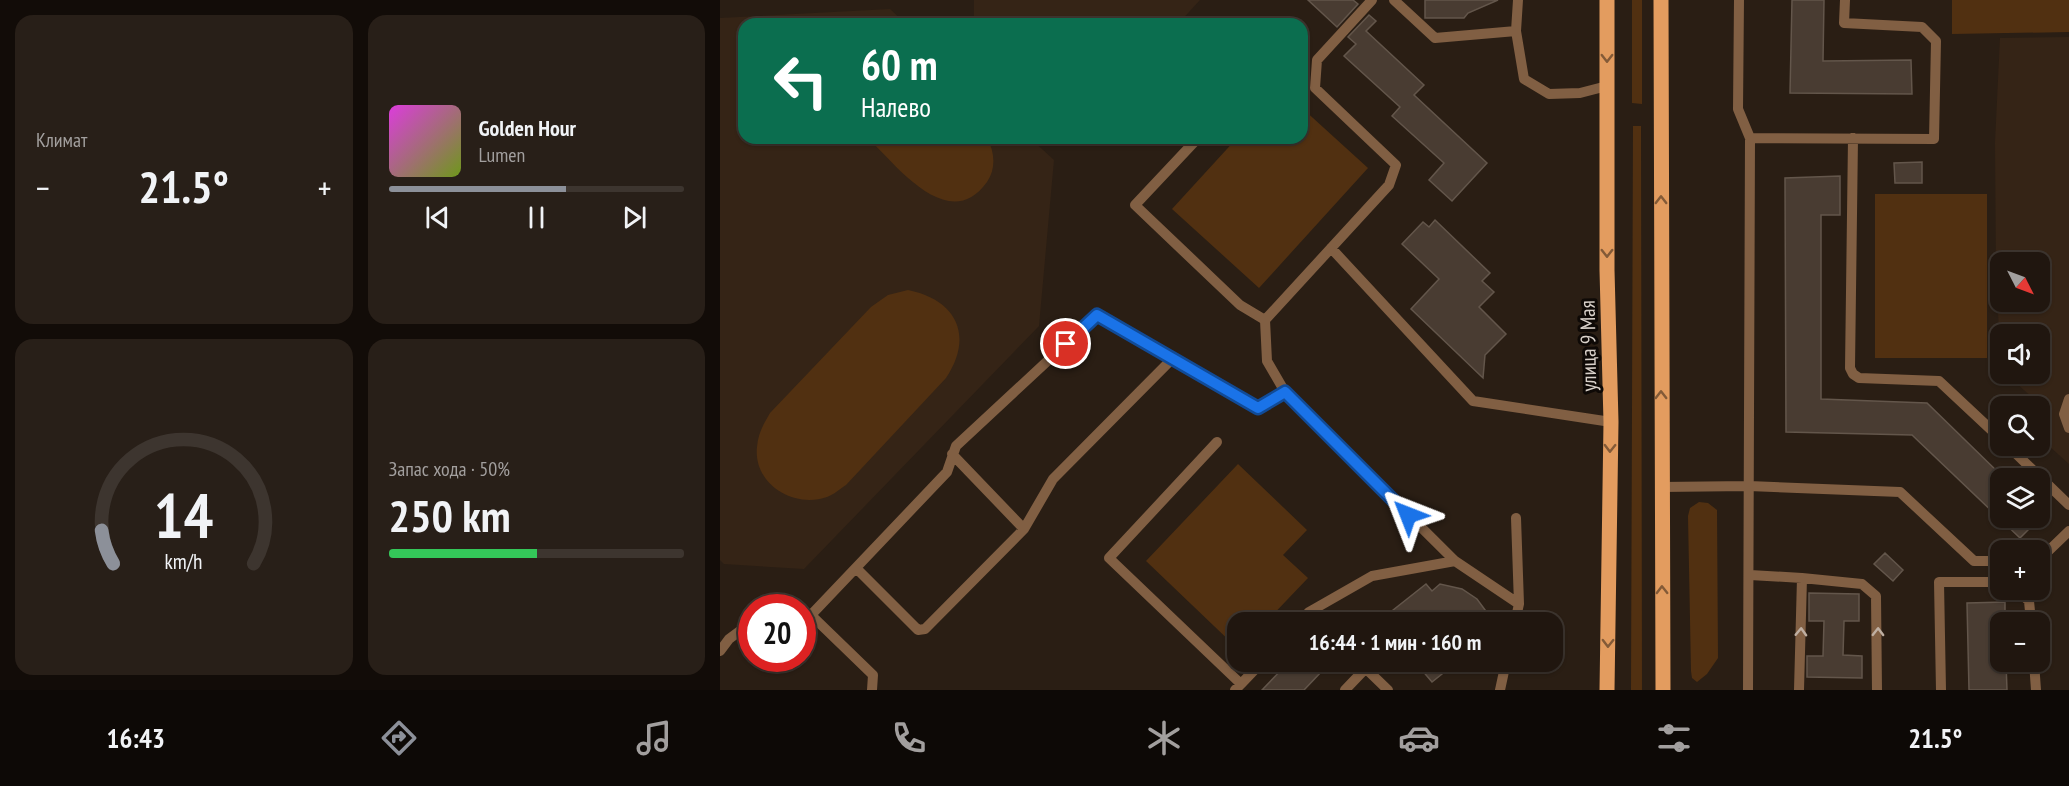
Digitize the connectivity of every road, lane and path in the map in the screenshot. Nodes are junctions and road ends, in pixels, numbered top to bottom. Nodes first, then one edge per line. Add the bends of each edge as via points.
1 (1372, 0) edge
2 (1394, 0) edge
3 (1518, 0) edge
4 (1607, 0) edge
5 (1661, 0) edge
6 (1739, 0) edge
7 (1845, 0) edge
8 (1516, 31) junction
9 (1607, 86) junction
10 (1750, 138) junction
11 (1853, 138) junction
12 (1192, 144) edge
13 (1331, 248) junction
14 (1265, 320) junction
15 (1173, 358) junction
16 (1285, 392) junction
17 (2069, 399) edge
18 (1611, 422) junction
19 (2069, 428) edge
20 (1990, 429) edge
21 (1217, 442) dead end
22 (952, 454) junction
23 (2018, 456) edge
24 (1749, 486) junction
25 (1661, 487) junction
26 (2069, 505) edge
27 (1516, 518) dead end
28 (1024, 529) junction
29 (2069, 531) edge
30 (2050, 549) edge
31 (1455, 561) junction
32 (1990, 561) edge
33 (856, 568) junction
34 (1750, 576) junction
35 (1802, 578) junction
36 (1990, 582) edge
37 (1519, 604) junction
38 (816, 606) edge
39 (1310, 612) edge
40 (1517, 612) edge
41 (816, 622) edge
42 (738, 630) edge
43 (724, 637) edge
44 (720, 651) edge
45 (1252, 672) edge
46 (1357, 672) edge
47 (1369, 672) edge
48 (1504, 672) edge
49 (2035, 672) edge
50 (1238, 687) edge
51 (872, 690) edge
52 (1345, 690) edge
53 (1388, 690) edge
54 (1500, 690) edge
55 (1607, 690) edge
56 (1663, 690) edge
57 (1748, 690) edge
58 (1799, 690) edge
59 (1877, 690) edge
60 (1941, 690) edge
61 (2036, 690) edge

1 - 13 lane via 1317,60 1315,88 1396,165 1389,185
2 - 8 lane via 1435,38
3 - 8 lane
4 -> 9 main road, улица 9 Мая
25 -> 5 main road
6 - 10 lane via 1738,109
7 - 11 lane via 1844,23 1922,27 1936,41 1934,139
8 - 9 lane via 1524,79 1549,94 1580,93
9 -> 18 main road, улица 9 Мая
10 - 11 lane
10 - 24 lane
11 - 20 lane via 1853,375 1939,381
12 - 14 lane via 1136,205 1240,305
13 - 14 lane
13 - 18 lane via 1473,401
14 - 16 lane via 1267,361
15 - 16 lane via 1258,408
15 - 22 lane via 1097,315 956,446
15 - 28 lane via 1053,479
16 - 31 lane
17 - 19 lane via 2064,414
18 -> 55 main road, улица 9 Мая
21 - 50 lane via 1110,558
22 - 28 lane
22 - 33 lane via 947,472
23 - 26 lane
24 - 25 lane
24 - 32 lane via 1900,492 1974,561
24 - 34 lane
56 -> 25 main road
27 - 37 lane
28 - 33 lane via 925,629 918,630
29 - 30 lane
31 - 37 lane
31 - 39 lane via 1372,576
33 - 38 lane
34 - 35 lane
34 - 57 lane
58 -> 35 lane
59 -> 35 lane via 1876,596 1862,584
36 - 60 lane via 1939,582
37 - 40 lane
41 - 51 lane via 873,675
42 - 43 lane
43 - 44 lane
45 - 50 lane
46 - 52 lane
47 - 53 lane
48 - 54 lane
49 - 61 lane

